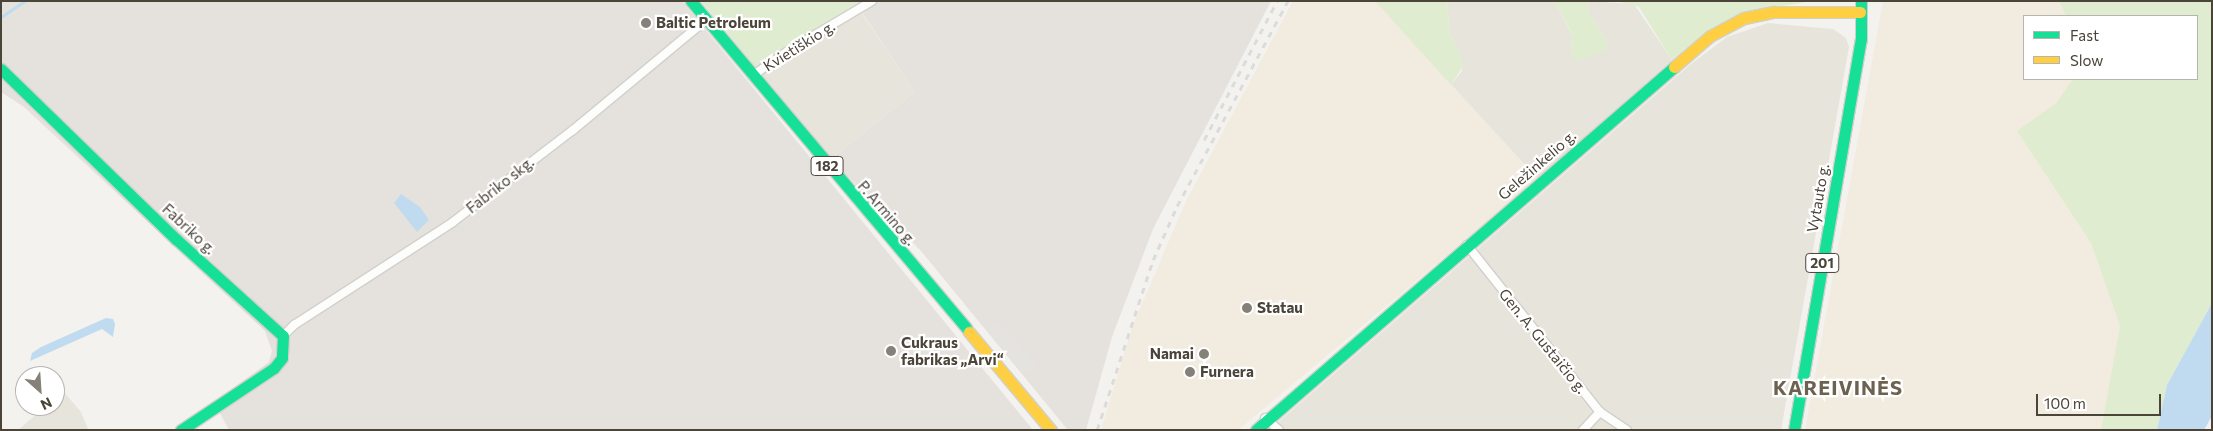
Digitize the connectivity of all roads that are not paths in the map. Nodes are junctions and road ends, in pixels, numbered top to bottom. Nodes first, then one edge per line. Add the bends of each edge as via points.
1 (691, 1) edge
2 (872, 1) edge
3 (1861, 6) edge
4 (706, 20) junction
5 (2, 73) edge
6 (752, 76) junction
7 (1467, 246) junction
8 (283, 336) junction
9 (1600, 412) junction
10 (1265, 418) junction
11 (1048, 428) edge
12 (181, 430) edge
13 (1245, 430) edge
14 (1256, 430) edge
15 (1279, 430) edge
16 (1582, 430) edge
17 (1627, 430) edge
18 (1794, 430) edge

1 - 4 main road, P. Armino g. / 182
2 - 6 street, Kvietiškio g.
3 - 7 main road, Geležinkelio g. via 1773,12 1744,18 1722,28
3 - 18 main road, Vytauto g. / 201 via 1861,39
4 - 6 main road, P. Armino g. / 182
4 - 8 street, Fabriko skg. via 453,222 294,325
5 - 8 main road, Fabriko g.
6 - 11 main road, P. Armino g. / 182
7 - 9 street, Gen. A. Gustaičio g.
7 - 10 main road, Geležinkelio g.
8 - 12 main road via 282,358 274,368
9 - 16 street
9 - 17 street, Gen. A. Gustaičio g.
10 - 13 main road, Geležinkelio g.
10 - 14 main road, Geležinkelio g.
10 - 15 street

